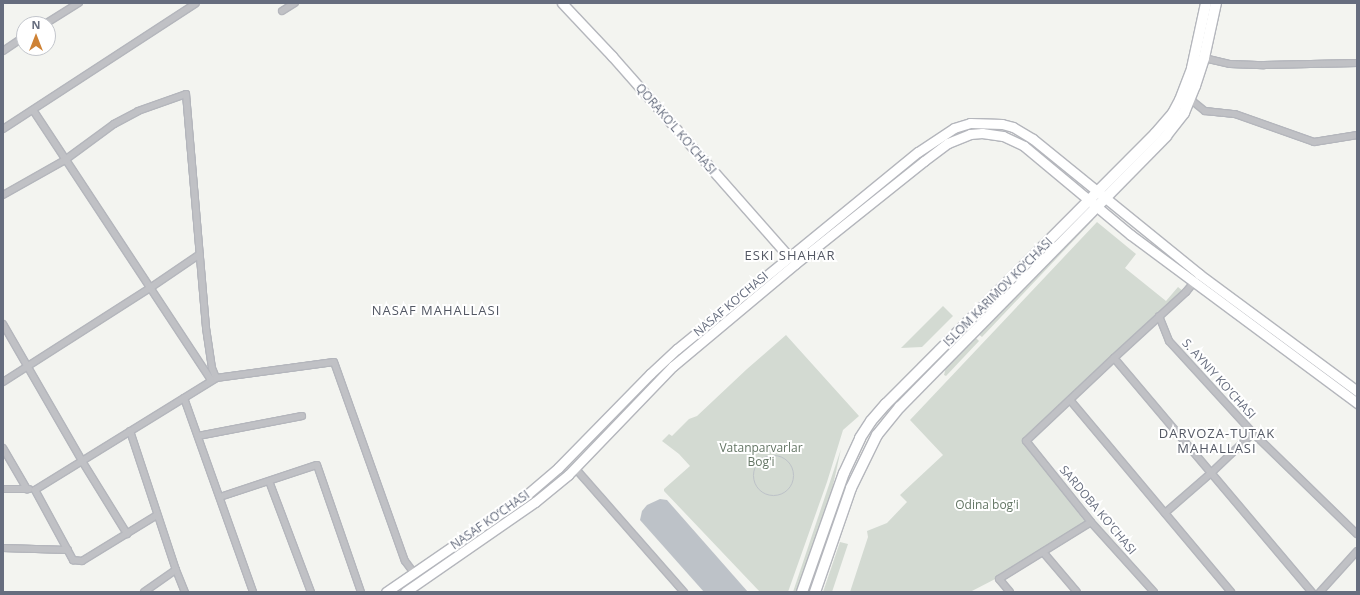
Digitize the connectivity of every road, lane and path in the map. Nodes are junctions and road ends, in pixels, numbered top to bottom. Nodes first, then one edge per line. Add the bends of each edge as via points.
1 (79, 3) edge
2 (196, 3) edge
3 (295, 3) edge
4 (562, 3) edge
5 (1206, 3) edge
6 (1216, 3) edge
7 (282, 11) dead end
8 (56, 17) edge
9 (16, 42) edge
10 (3, 51) edge
11 (1204, 58) junction
12 (1357, 63) edge
13 (1190, 99) junction
14 (33, 110) junction
15 (3, 129) edge
16 (1357, 135) edge
17 (65, 160) junction
18 (886, 178) junction
19 (893, 185) junction
20 (1097, 192) junction
21 (3, 195) edge
22 (1106, 198) junction
23 (1089, 200) junction
24 (1098, 206) junction
25 (200, 254) junction
26 (792, 260) junction
27 (1194, 282) junction
28 (150, 288) junction
29 (1159, 316) junction
30 (3, 324) edge
31 (1265, 329) junction
32 (1114, 358) junction
33 (27, 367) junction
34 (213, 379) junction
35 (3, 382) edge
36 (1357, 391) edge
37 (184, 398) junction
38 (1070, 400) junction
39 (1357, 403) edge
40 (302, 416) dead end
41 (130, 431) junction
42 (1253, 433) junction
43 (198, 436) junction
44 (3, 448) edge
45 (82, 461) junction
46 (575, 468) junction
47 (1211, 473) junction
48 (269, 481) junction
49 (3, 489) edge
50 (26, 489) junction
51 (35, 490) junction
52 (220, 497) junction
53 (1165, 513) junction
54 (157, 515) junction
55 (1091, 522) junction
56 (126, 534) junction
57 (1357, 534) edge
58 (819, 541) junction
59 (831, 545) junction
60 (3, 548) edge
61 (68, 550) junction
62 (1043, 552) junction
63 (1357, 552) edge
64 (176, 570) junction
65 (414, 573) junction
66 (144, 592) edge
67 (185, 592) edge
68 (253, 592) edge
69 (311, 592) edge
70 (361, 592) edge
71 (386, 592) edge
72 (406, 592) edge
73 (684, 592) edge
74 (802, 592) edge
75 (814, 592) edge
76 (1010, 592) edge
77 (1077, 592) edge
78 (1154, 592) edge
79 (1231, 592) edge
80 (1312, 592) edge
81 (1320, 592) edge

1 - 8 street
2 - 14 street
3 - 7 street
4 - 26 main road, QORAKO'L KO'CHASI
5 - 20 main road, ISLOM KARIMOV KO‘CHASI via 1194,59 1173,113
6 - 11 main road, ISLOM KARIMOV KO‘CHASI
9 - 10 street
11 - 12 street via 1230,64 1264,66
11 - 13 main road, ISLOM KARIMOV KO‘CHASI
13 - 16 street via 1205,111 1235,114 1314,142
13 - 22 main road, ISLOM KARIMOV KO‘CHASI via 1184,113 1166,136
14 - 15 street
14 - 17 street
17 - 21 street
17 - 25 street via 114,124 138,111 186,94
17 - 28 street
18 - 19 main road
18 - 20 main road, NASAF KO‘CHASI via 954,128 970,123 991,122 1023,132
18 - 26 main road, NASAF KO‘CHASI
19 - 23 main road, NASAF KO‘CHASI via 948,143 970,134 994,134 1024,146
19 - 26 main road, NASAF KO‘CHASI
20 - 22 main road, NASAF KO‘CHASI
20 - 23 main road, ISLOM KARIMOV KO‘CHASI
22 - 24 main road, ISLOM KARIMOV KO‘CHASI
22 - 31 main road, NASAF KO‘CHASI
23 - 24 main road, NASAF KO‘CHASI
23 - 58 main road, ISLOM KARIMOV KO‘CHASI via 871,422 860,438 844,473
24 - 27 main road, NASAF KO‘CHASI via 1131,235
24 - 59 main road, ISLOM KARIMOV KO‘CHASI via 887,422 877,435 851,488
25 - 28 street
25 - 34 street
26 - 46 main road, NASAF KO‘CHASI via 673,366
26 - 65 main road, NASAF KO‘CHASI via 677,349 558,468 523,498
27 - 29 street
27 - 31 main road, NASAF KO‘CHASI
28 - 33 street
28 - 34 street
29 - 32 street
29 - 42 street, S. AYNIY KO'CHASI via 1169,341
30 - 33 street
31 - 36 main road
31 - 39 main road
32 - 38 street
32 - 47 street
33 - 35 street
33 - 45 street
34 - 37 street
34 - 65 street via 334,362 405,561
37 - 41 street
37 - 43 street
38 - 53 street
38 - 55 street, SARDOBA KO'CHASI via 1026,441
40 - 43 street
41 - 45 street
41 - 54 street
42 - 47 street
42 - 57 street, S. AYNIY KO'CHASI
43 - 52 street
44 - 50 street
45 - 51 street
45 - 56 street
46 - 72 main road, NASAF KO‘CHASI via 535,502
46 - 73 street
47 - 53 street
47 - 80 street
48 - 52 street
48 - 69 street
48 - 70 street via 317,465
49 - 50 street
50 - 51 street
51 - 61 street
52 - 68 street
53 - 79 street
54 - 56 street
54 - 64 street
55 - 62 street
55 - 78 street, SARDOBA KO'CHASI
56 - 61 street via 82,561 73,560
58 - 59 main road
58 - 74 main road, ISLOM KARIMOV KO‘CHASI
59 - 75 main road, ISLOM KARIMOV KO‘CHASI
60 - 61 street
62 - 76 street via 999,579
62 - 77 street
63 - 81 street
64 - 66 street
64 - 67 street
65 - 71 main road, NASAF KO‘CHASI

